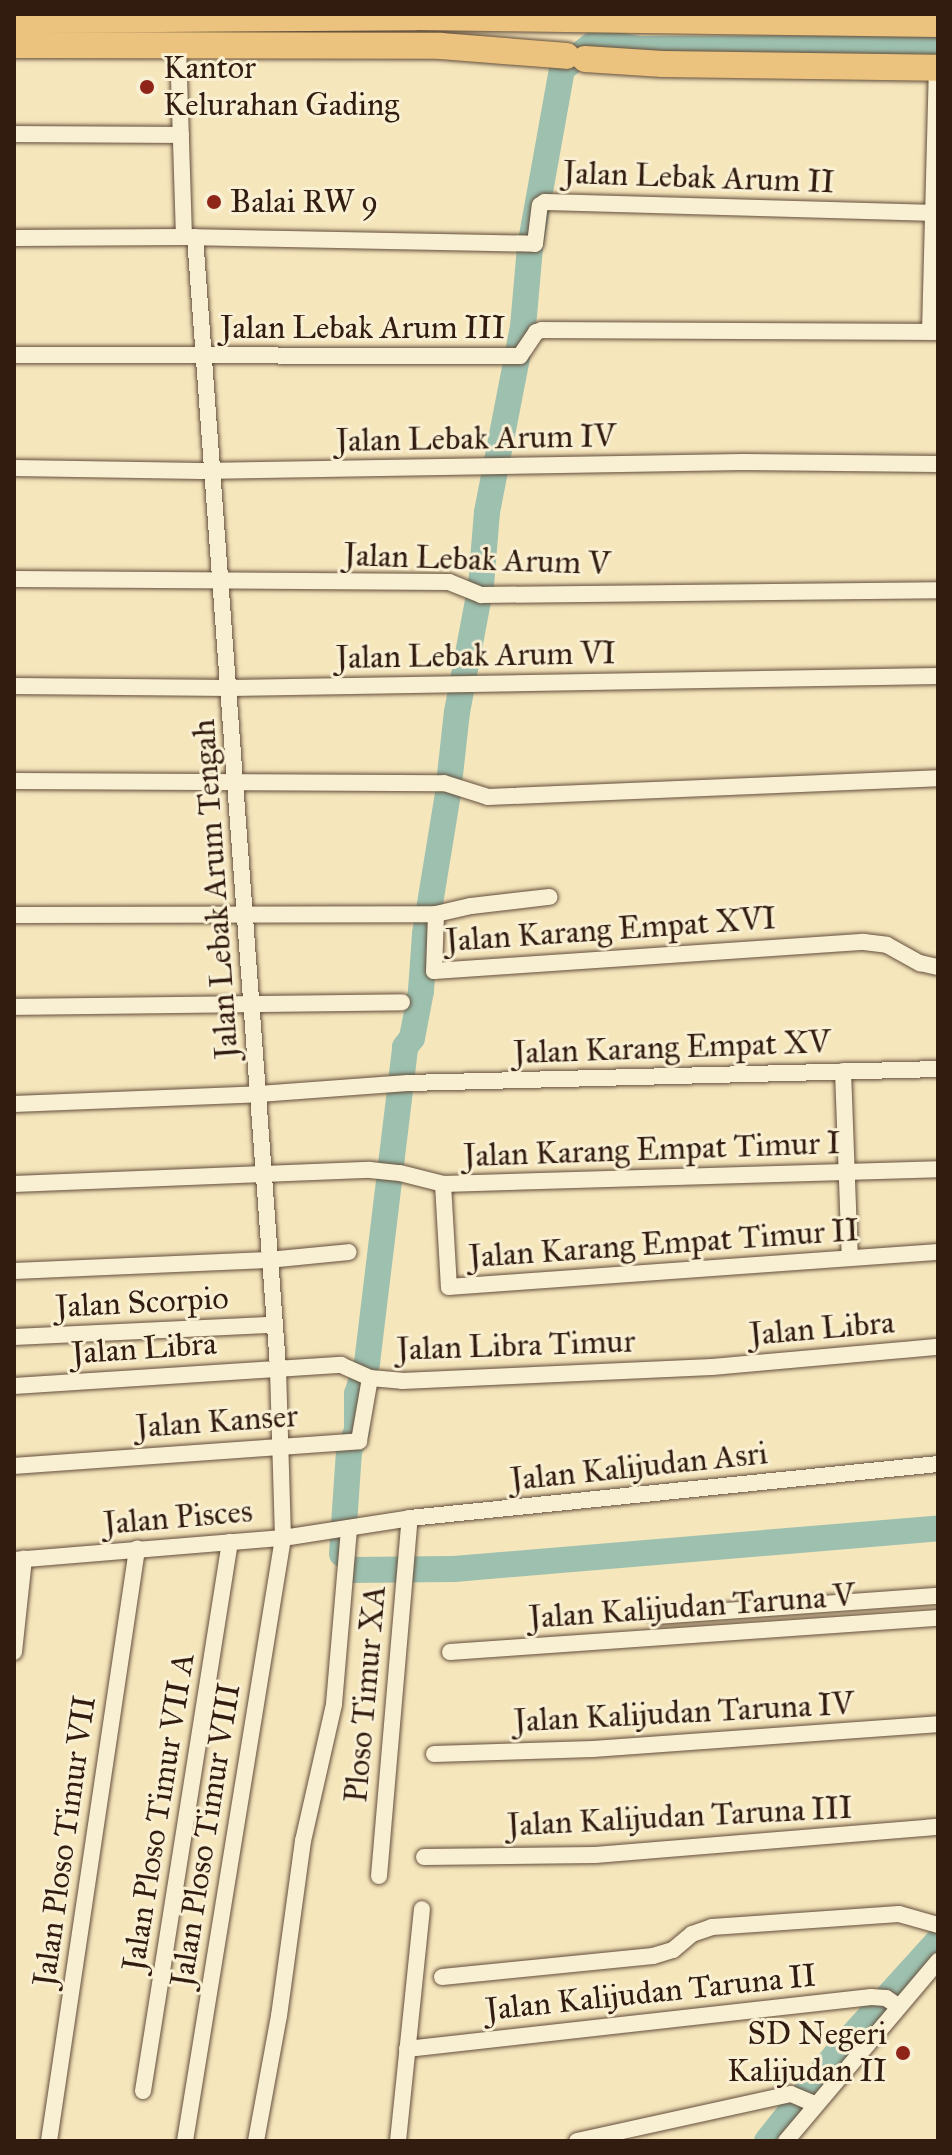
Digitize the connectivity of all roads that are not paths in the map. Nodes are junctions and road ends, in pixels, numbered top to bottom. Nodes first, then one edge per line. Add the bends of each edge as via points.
1 (171, 16) edge
2 (246, 16) edge
3 (285, 16) edge
4 (532, 16) edge
5 (743, 19) edge
6 (938, 24) edge
7 (15, 25) edge
8 (90, 33) junction
9 (178, 46) junction
10 (938, 68) edge
11 (14, 134) edge
12 (181, 135) junction
13 (936, 213) edge
14 (190, 237) junction
15 (14, 238) edge
16 (934, 332) edge
17 (14, 355) edge
18 (203, 356) junction
19 (938, 464) edge
20 (14, 468) edge
21 (213, 470) junction
22 (14, 579) edge
23 (220, 583) junction
24 (938, 590) edge
25 (938, 676) edge
26 (14, 686) edge
27 (231, 688) junction
28 (938, 778) edge
29 (234, 780) junction
30 (14, 781) edge
31 (549, 897) dead end
32 (245, 914) junction
33 (430, 914) junction
34 (14, 915) edge
35 (935, 962) edge
36 (402, 1002) dead end
37 (250, 1006) junction
38 (14, 1007) edge
39 (938, 1069) edge
40 (843, 1071) junction
41 (259, 1094) junction
42 (14, 1104) edge
43 (938, 1169) edge
44 (847, 1172) junction
45 (264, 1174) junction
46 (14, 1184) edge
47 (443, 1184) junction
48 (349, 1252) dead end
49 (938, 1252) edge
50 (850, 1258) junction
51 (268, 1260) junction
52 (14, 1271) edge
53 (273, 1325) junction
54 (14, 1337) edge
55 (938, 1347) edge
56 (278, 1367) junction
57 (712, 1367) joint
58 (364, 1374) junction
59 (14, 1386) edge
60 (282, 1445) junction
61 (938, 1464) edge
62 (14, 1466) edge
63 (410, 1518) junction
64 (344, 1530) junction
65 (283, 1538) junction
66 (230, 1542) junction
67 (137, 1549) junction
68 (19, 1560) edge
69 (938, 1596) edge
70 (656, 1616) dead end
71 (938, 1618) edge
72 (14, 1652) edge
73 (450, 1652) dead end
74 (938, 1724) edge
75 (434, 1754) dead end
76 (938, 1827) edge
77 (424, 1857) dead end
78 (379, 1876) dead end
79 (422, 1909) dead end
80 (936, 1930) edge
81 (938, 1961) edge
82 (442, 1977) dead end
83 (892, 2002) junction
84 (407, 2049) junction
85 (143, 2091) dead end
86 (805, 2099) junction
87 (49, 2141) edge
88 (185, 2141) edge
89 (256, 2141) edge
90 (398, 2141) edge
91 (577, 2141) edge
92 (786, 2141) edge

1 - 2 main road
1 - 8 main road
2 - 3 main road
3 - 4 main road
4 - 5 main road
5 - 6 main road
7 - 8 main road
8 - 9 main road
9 - 10 main road via 441,46 663,64
9 - 12 street, Jalan Lebak Arum Tengah
10 - 13 street
11 - 12 street
12 - 14 street, Jalan Lebak Arum Tengah
13 - 14 street, Jalan Lebak Arum II via 545,202 540,205 534,244
13 - 16 street
14 - 15 street, Jalan Lebak Arum II
14 - 18 street, Jalan Lebak Arum Tengah
16 - 18 street, Jalan Lebak Arum III via 539,331 516,356
17 - 18 street, Jalan Lebak Arum III
18 - 21 street, Jalan Lebak Arum Tengah
19 - 21 street, Jalan Lebak Arum IV
20 - 21 street, Jalan Lebak Arum IV
21 - 23 street, Jalan Lebak Arum Tengah
22 - 23 street, Jalan Lebak Arum V
23 - 24 street, Jalan Lebak Arum V via 449,582 478,594
23 - 27 street, Jalan Lebak Arum Tengah
25 - 27 street, Jalan Lebak Arum VI
26 - 27 street, Jalan Lebak Arum VI
27 - 29 street, Jalan Lebak Arum Tengah
28 - 29 street via 488,797 448,784
29 - 30 street
29 - 32 street, Jalan Lebak Arum Tengah
31 - 33 street
32 - 33 street, Jalan Karang Empat XVI
32 - 34 street, Jalan Karang Empat XVI
32 - 37 street, Jalan Lebak Arum Tengah
33 - 35 street, Jalan Karang Empat XVI via 434,971 864,942
36 - 37 street
37 - 38 street
37 - 41 street, Jalan Lebak Arum Tengah
39 - 40 street, Jalan Karang Empat XV
40 - 41 street, Jalan Karang Empat XV via 401,1084
40 - 44 street
41 - 42 street, Jalan Karang Empat XV
41 - 45 street, Jalan Lebak Arum Tengah
43 - 44 street, Jalan Karang Empat Timur I
44 - 47 street, Jalan Karang Empat Timur I
44 - 50 street
45 - 46 street, Jalan Karang Empat Timur I
45 - 47 street, Jalan Karang Empat Timur I via 385,1171
45 - 51 street, Jalan Lebak Arum Tengah
47 - 50 street, Jalan Karang Empat Timur II via 449,1287
48 - 51 street
49 - 50 street, Jalan Karang Empat Timur II
51 - 52 street
51 - 53 street, Jalan Lebak Arum Tengah
53 - 54 street, Jalan Scorpio
53 - 56 street, Jalan Lebak Arum Tengah
55 - 57 street, Jalan Libra
56 - 58 street, Jalan Libra Timur via 341,1365
56 - 59 street, Jalan Libra
56 - 60 street, Jalan Lebak Arum Tengah
57 - 58 street, Jalan Libra Timur via 402,1381
58 - 60 street, Jalan Kanser via 362,1439
60 - 62 street, Jalan Kanser
60 - 65 street, Jalan Lebak Arum Tengah
61 - 63 street, Jalan Kalijudan Asri
63 - 64 street, Jalan Kalijudan Asri
63 - 78 street, Ploso Timur XA
64 - 65 street, Jalan Pisces
64 - 89 street via 334,1704 303,1841
65 - 66 street, Jalan Pisces
65 - 88 street, Jalan Ploso Timur VIII
66 - 67 street, Jalan Pisces
66 - 85 street, Jalan Ploso Timur VII A
67 - 68 street, Jalan Pisces
67 - 87 street, Jalan Ploso Timur VII
68 - 72 street
69 - 70 street
71 - 73 street, Jalan Kalijudan Taruna V
74 - 75 street, Jalan Kalijudan Taruna IV via 593,1749
76 - 77 street, Jalan Kalijudan Taruna III via 595,1855
79 - 84 street
80 - 82 street via 917,1916 899,1914 712,1927 653,1956
81 - 83 street
83 - 84 street, Jalan Kalijudan Taruna II
83 - 86 street
84 - 90 street
86 - 91 street
86 - 92 street

